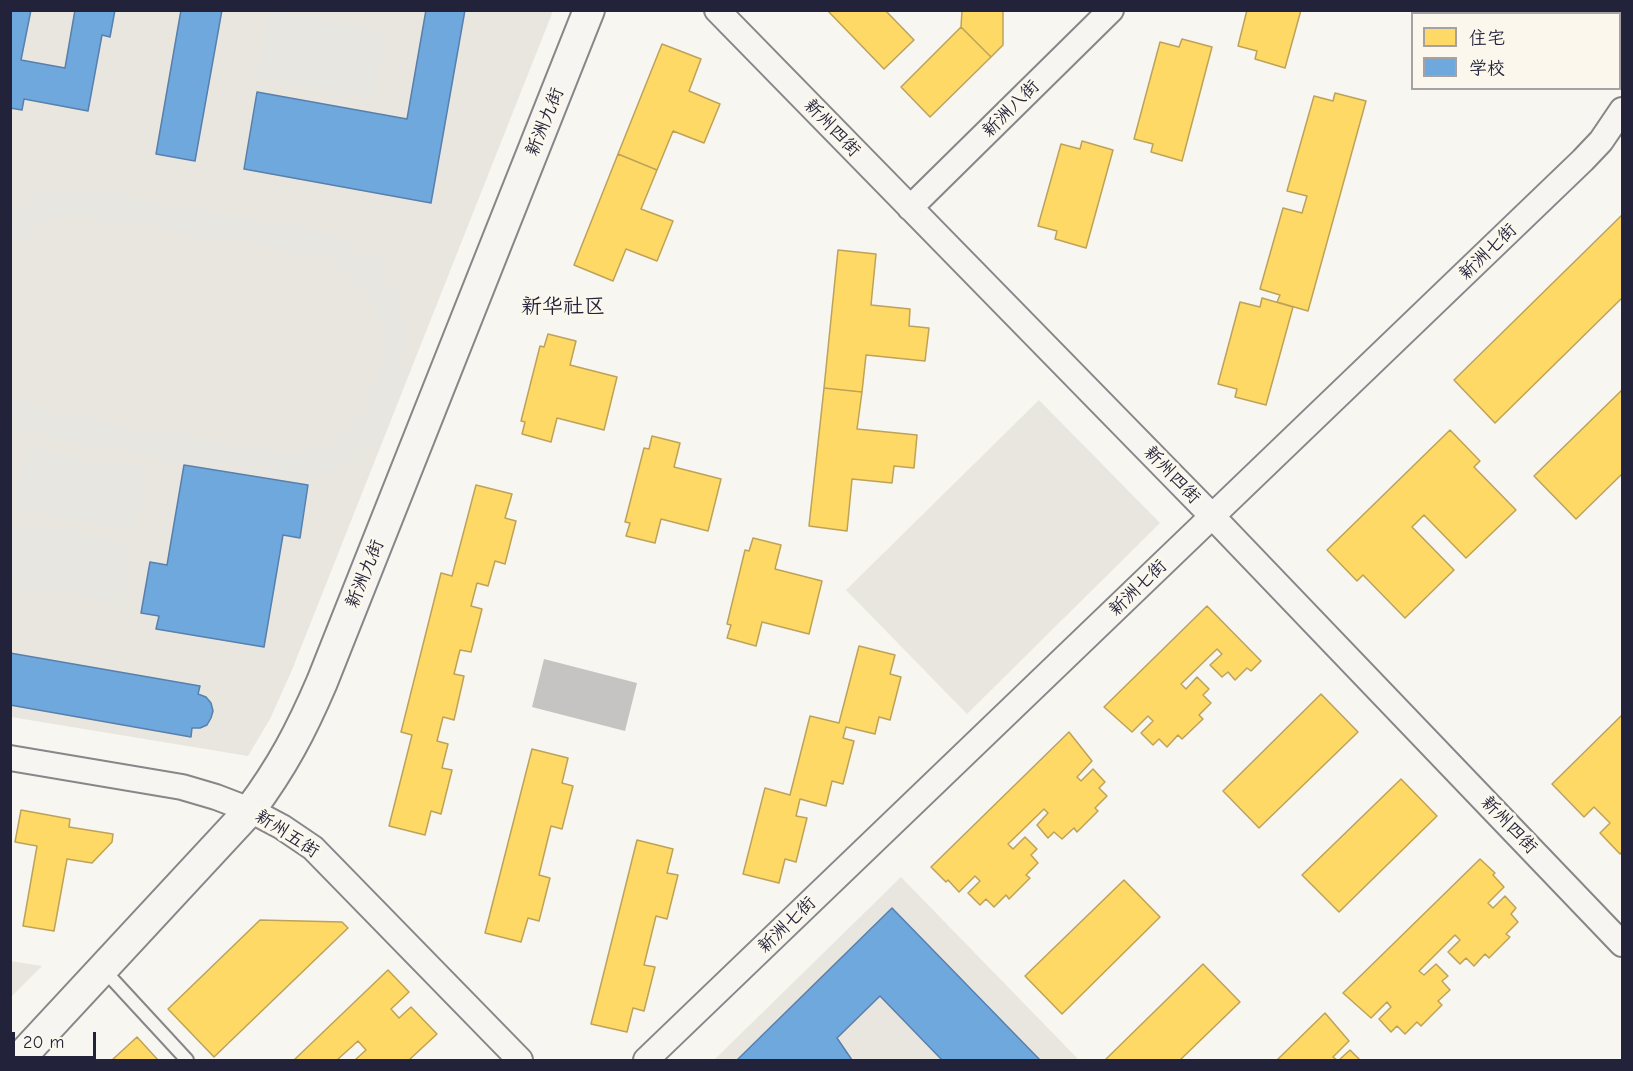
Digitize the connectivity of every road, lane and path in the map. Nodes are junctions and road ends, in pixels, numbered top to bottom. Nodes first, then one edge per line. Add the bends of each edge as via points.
1 (589, 10) edge
2 (717, 10) edge
3 (1111, 10) edge
4 (1623, 110) edge
5 (910, 208) junction
6 (1213, 517) junction
7 (10, 758) edge
8 (250, 810) junction
9 (1623, 944) edge
10 (103, 969) junction
11 (18, 1060) edge
12 (187, 1060) edge
13 (520, 1060) edge
14 (646, 1060) edge

1 - 8 street, 新洲九街 via 300,734
2 - 5 street, 新州四街
3 - 5 street, 新洲八街
4 - 6 street, 新洲七街 via 1583,160
5 - 6 street, 新州四街
6 - 9 street, 新州四街
6 - 14 street, 新洲七街
7 - 8 street, 新州五街 via 182,787
8 - 10 street, 新洲九街
8 - 13 street, 新州五街 via 313,848
10 - 11 street, 新洲九街
10 - 12 lane

